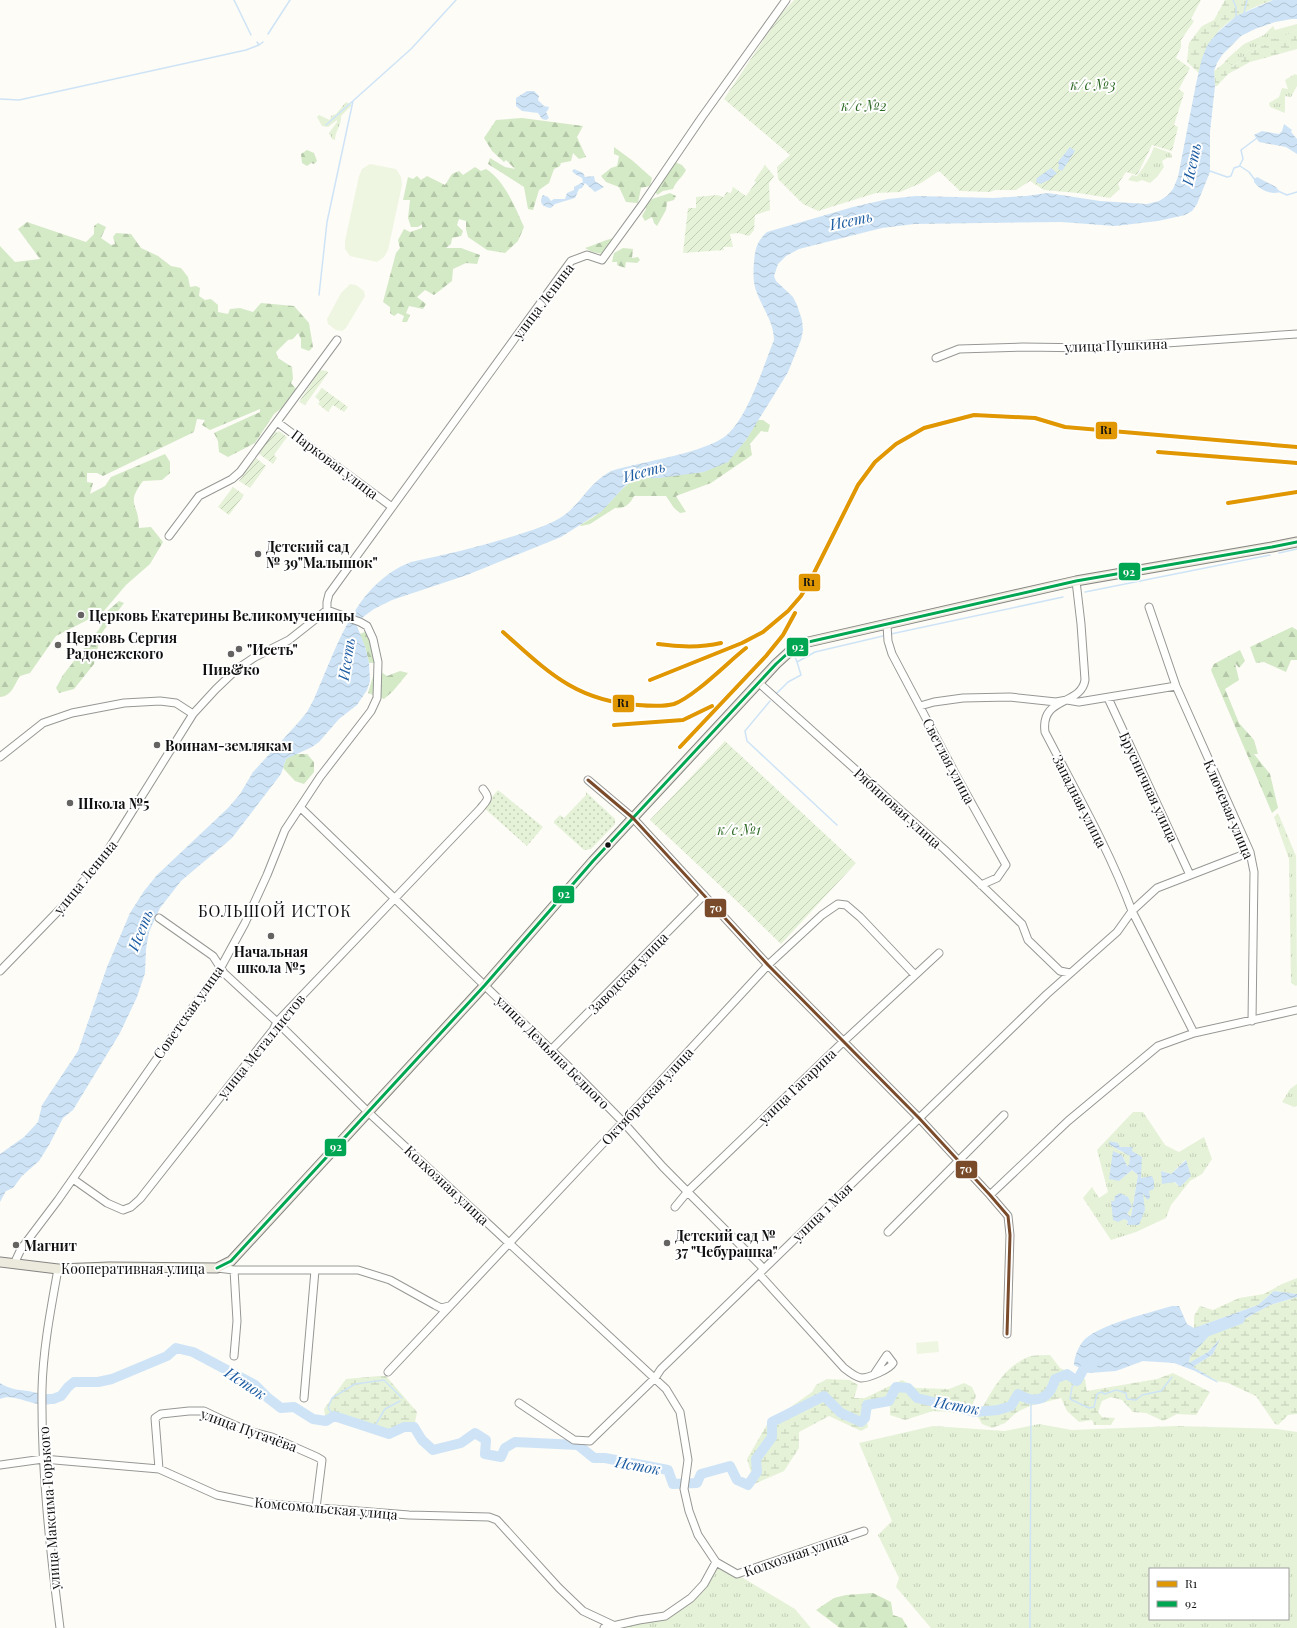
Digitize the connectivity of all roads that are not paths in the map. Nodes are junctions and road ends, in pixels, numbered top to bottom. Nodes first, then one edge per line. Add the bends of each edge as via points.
1 (786, 0) edge
2 (1297, 334) edge
3 (337, 340) dead end
4 (936, 358) dead end
5 (277, 422) junction
6 (392, 507) junction
7 (169, 536) dead end
8 (1297, 542) edge
9 (1076, 581) junction
10 (1149, 607) dead end
11 (328, 610) junction
12 (887, 625) junction
13 (759, 683) junction
14 (1176, 686) junction
15 (1108, 698) junction
16 (1066, 700) junction
17 (920, 706) junction
18 (194, 714) junction
19 (0, 756) edge
20 (588, 780) dead end
21 (483, 789) dead end
22 (300, 808) junction
23 (633, 818) junction
24 (1250, 852) junction
25 (1190, 875) junction
26 (981, 885) junction
27 (704, 896) junction
28 (394, 899) junction
29 (1132, 911) junction
30 (159, 918) dead end
31 (939, 953) dead end
32 (768, 965) junction
33 (220, 966) junction
34 (0, 972) edge
35 (1070, 973) junction
36 (915, 975) junction
37 (485, 985) junction
38 (1297, 1010) edge
39 (1252, 1021) junction
40 (277, 1022) junction
41 (1194, 1033) junction
42 (844, 1040) junction
43 (551, 1050) junction
44 (368, 1112) junction
45 (1004, 1115) dead end
46 (920, 1118) junction
47 (623, 1122) junction
48 (958, 1160) junction
49 (73, 1179) junction
50 (688, 1192) junction
51 (990, 1195) junction
52 (675, 1207) dead end
53 (888, 1232) dead end
54 (509, 1242) junction
55 (0, 1262) edge
56 (14, 1264) junction
57 (217, 1268) junction
58 (58, 1269) junction
59 (234, 1270) junction
60 (315, 1270) junction
61 (761, 1271) junction
62 (449, 1306) junction
63 (1007, 1334) dead end
64 (234, 1356) dead end
65 (388, 1372) dead end
66 (875, 1373) dead end
67 (655, 1378) junction
68 (304, 1398) dead end
69 (519, 1403) dead end
70 (42, 1459) junction
71 (0, 1465) edge
72 (159, 1469) junction
73 (316, 1508) junction
74 (864, 1531) dead end
75 (716, 1562) junction
76 (615, 1626) junction
77 (60, 1628) edge
78 (604, 1628) edge

1 - 6 street, улица Ленина via 602,260 587,255 571,261
2 - 4 street, улица Пушкина via 1094,348 959,349
3 - 5 street, Парковая улица
5 - 6 street, Парковая улица
5 - 7 street, Парковая улица via 240,472 199,496
6 - 11 street, улица Ленина via 329,594
8 - 9 main road
9 - 12 main road
9 - 16 street, Западная улица via 1085,680 1082,690
10 - 14 street, Ключевая улица
11 - 18 street, улица Ленина via 289,640 237,669
11 - 22 street, Советская улица via 367,626 378,662 377,698 371,711 320,777
12 - 13 main road via 804,643 788,653
12 - 17 street, Светлая улица via 892,654
13 - 23 main road
13 - 26 street, Рябиновая улица
14 - 15 street
14 - 24 street, Ключевая улица
15 - 16 street via 1079,702
15 - 25 street, Брусничная улица
16 - 17 street via 1056,702 1010,697 963,698
16 - 29 street, Западная улица via 1047,712 1043,721 1044,732 1104,847
17 - 26 street, Светлая улица via 1006,864 997,878
18 - 19 street via 176,703 160,702 124,703 72,713 43,724
18 - 34 street, улица Ленина via 105,855 62,907
20 - 23 street
21 - 28 street, улица Металлистов via 488,798 480,809
22 - 28 street, улица Демьяна Бедного
22 - 33 street, Советская улица via 285,830 258,896
23 - 27 street
23 - 37 main road
24 - 25 street, улица 1 Мая
24 - 39 street, Ключевая улица via 1254,872
25 - 29 street, улица 1 Мая via 1157,888
26 - 35 street, Рябиновая улица via 1022,924 1028,940 1060,971
27 - 32 street
27 - 43 street, Заводская улица
28 - 37 street, улица Демьяна Бедного
28 - 40 street, улица Металлистов
29 - 35 street, улица 1 Мая via 1117,932
29 - 41 street, Западная улица
30 - 33 street, Колхозная улица via 213,956
31 - 36 street, улица Гагарина
32 - 36 street, Октябрьская улица via 822,915 838,904 846,905 860,917
32 - 42 street
32 - 47 street, Октябрьская улица
33 - 40 street, Колхозная улица via 224,973
33 - 49 street, Советская улица
35 - 46 street, улица 1 Мая
36 - 42 street, улица Гагарина
37 - 43 street, улица Демьяна Бедного
37 - 44 main road
38 - 39 street
39 - 41 street
40 - 44 street, Колхозная улица
40 - 49 street, улица Металлистов via 140,1199 131,1207 123,1210 116,1208
41 - 51 street via 1158,1046 1068,1121
42 - 46 street
42 - 50 street, улица Гагарина
43 - 47 street, улица Демьяна Бедного
44 - 54 street, Колхозная улица
44 - 57 main road via 231,1261
45 - 48 street
46 - 48 street
46 - 61 street, улица 1 Мая
47 - 50 street, улица Демьяна Бедного
47 - 54 street, Октябрьская улица
48 - 51 street
48 - 53 street
49 - 56 street, Советская улица via 21,1249
50 - 52 street, улица Гагарина
50 - 61 street, улица Демьяна Бедного
51 - 63 street via 1008,1216 1010,1235
54 - 62 street, Октябрьская улица
54 - 67 street, Колхозная улица
55 - 56 main road, Кооперативная улица
56 - 58 main road, Кооперативная улица
57 - 58 main road, Кооперативная улица
57 - 59 street, Кооперативная улица
58 - 70 street, улица Максима Горького via 47,1334 42,1388
59 - 60 street, Кооперативная улица
59 - 64 street via 237,1321
60 - 62 street, Кооперативная улица via 358,1270 376,1274 435,1305 442,1308
60 - 68 street
61 - 66 street, улица Демьяна Бедного via 844,1368 861,1378
61 - 67 street, улица 1 Мая via 661,1369
62 - 65 street, Октябрьская улица
67 - 69 street, улица 1 Мая via 590,1441 574,1440
67 - 75 street, Колхозная улица via 672,1397 680,1412 688,1460 684,1489 689,1511 698,1535
70 - 71 street, Комсомольская улица
70 - 72 street, Комсомольская улица
70 - 77 street, улица Максима Горького
72 - 73 street, Комсомольская улица via 217,1495 256,1503
72 - 73 street, улица Пугачёва via 154,1418 161,1414 188,1410 204,1411 248,1431 272,1437 322,1460
73 - 76 street, Комсомольская улица via 409,1516 490,1517 497,1520 559,1588 584,1611
74 - 75 street, Колхозная улица via 737,1574
75 - 76 street via 704,1584 691,1598 665,1616
76 - 78 street

